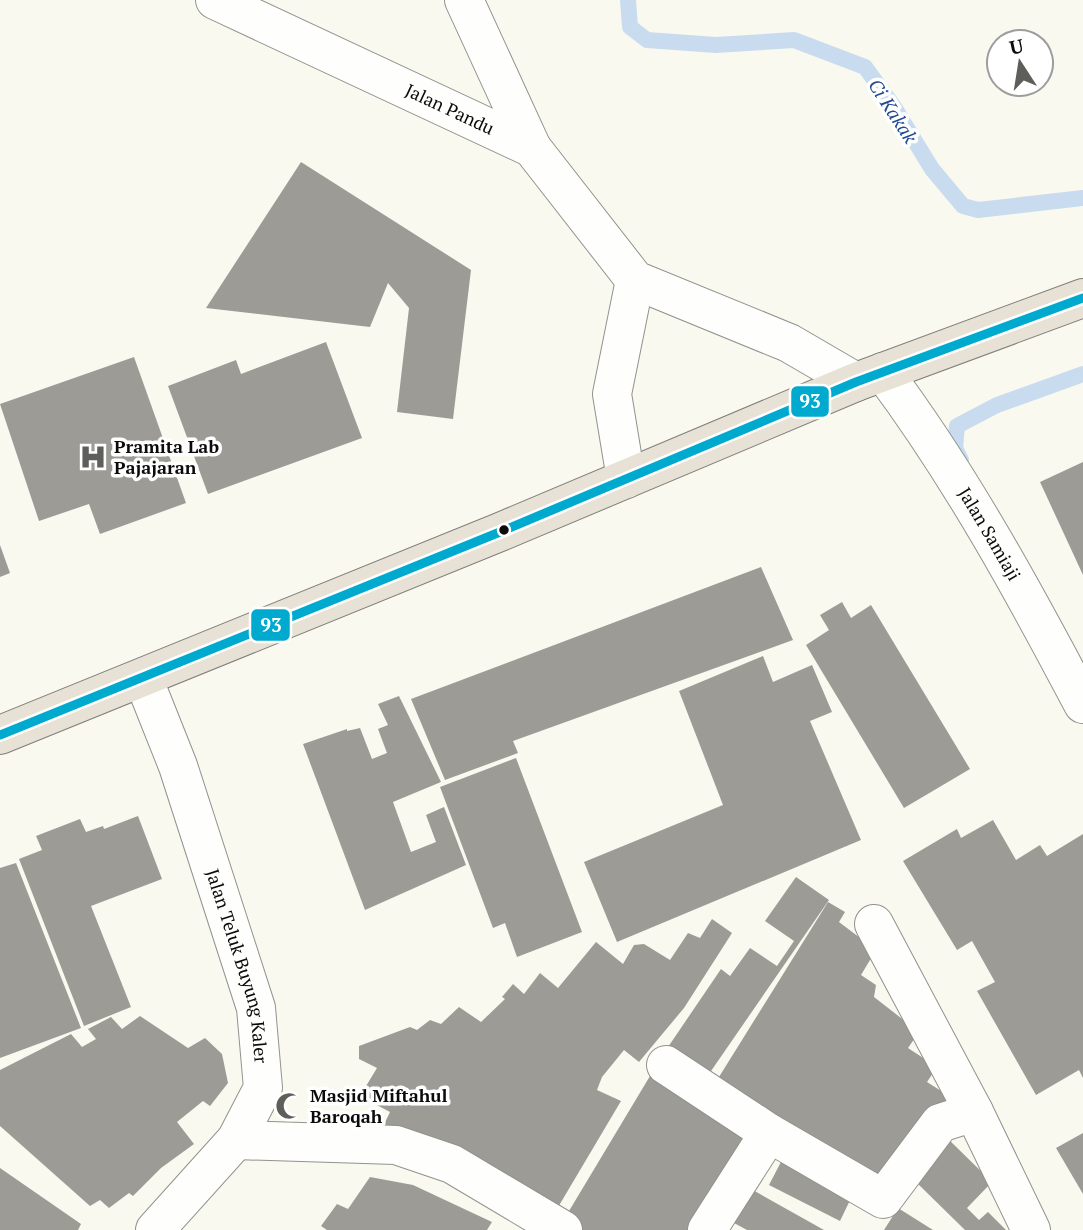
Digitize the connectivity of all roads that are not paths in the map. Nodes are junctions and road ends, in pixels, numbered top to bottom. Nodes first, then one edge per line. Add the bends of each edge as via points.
1 (215, 0) edge
2 (464, 0) edge
3 (532, 148) junction
4 (635, 280) junction
5 (1083, 299) edge
6 (869, 377) junction
7 (626, 479) junction
8 (143, 678) junction
9 (1083, 704) edge
10 (0, 735) edge
11 (874, 924) dead end
12 (666, 1065) dead end
13 (974, 1112) junction
14 (769, 1133) junction
15 (236, 1140) junction
16 (155, 1230) edge
17 (563, 1230) edge
18 (707, 1230) edge
19 (1031, 1230) edge

1 - 3 street, Jalan Pandu
2 - 3 street
3 - 4 street, Jalan Pandu
4 - 6 street, Jalan Pandu
4 - 7 street via 612,394
5 - 6 highway
6 - 7 highway
6 - 9 street, Jalan Samiaji via 921,422
7 - 8 highway
8 - 10 highway
8 - 15 street, Jalan Teluk Buyung Kaler via 178,766 256,1008 263,1088
11 - 13 street
12 - 14 street
13 - 14 street via 940,1124 883,1199
13 - 19 street
14 - 18 street
15 - 16 street, Jalan Teluk Buyung Kaler
15 - 17 street via 396,1145 452,1164

